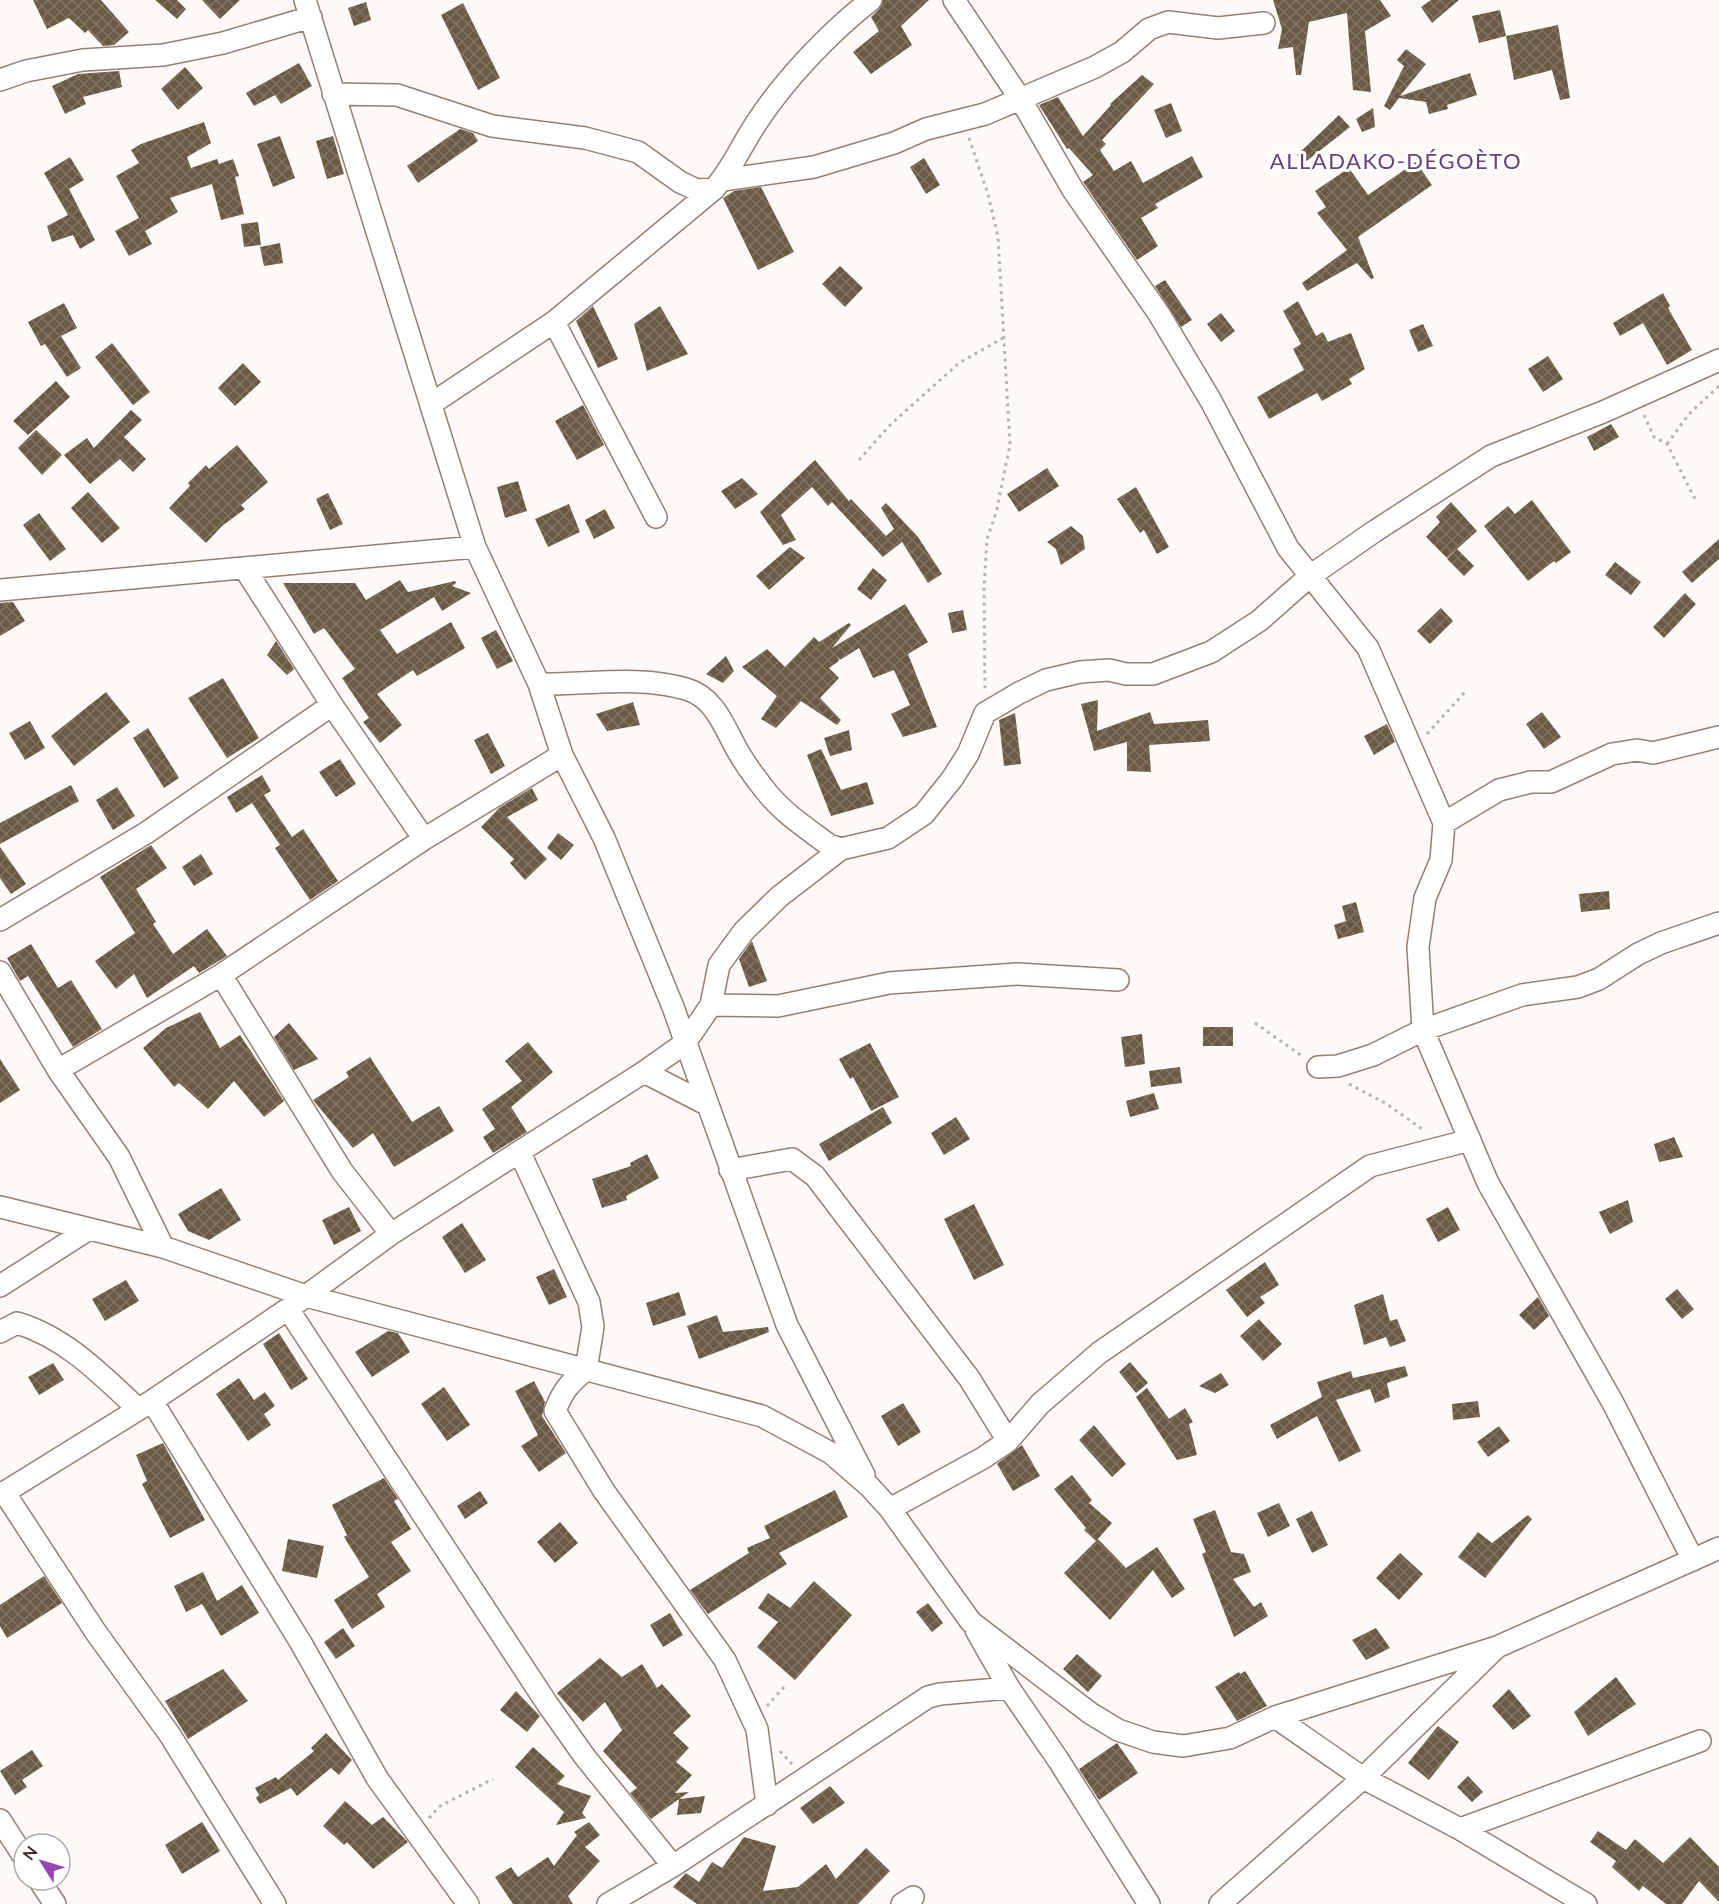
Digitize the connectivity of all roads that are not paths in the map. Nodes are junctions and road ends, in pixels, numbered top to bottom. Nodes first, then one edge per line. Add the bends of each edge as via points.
1 (871, 0) edge
2 (954, 0) edge
3 (308, 8) edge
4 (1264, 23) dead end
5 (0, 80) edge
6 (333, 94) junction
7 (1021, 100) junction
8 (719, 184) junction
9 (554, 322) junction
10 (1719, 360) edge
11 (431, 404) junction
12 (656, 517) dead end
13 (475, 548) junction
14 (245, 569) junction
15 (1310, 576) junction
16 (0, 590) edge
17 (539, 684) junction
18 (332, 705) junction
19 (1719, 737) edge
20 (562, 755) junction
21 (1444, 823) junction
22 (424, 839) junction
23 (841, 849) junction
24 (0, 920) edge
25 (1719, 923) edge
26 (0, 972) edge
27 (220, 975) junction
28 (1118, 980) dead end
29 (711, 1005) junction
30 (1423, 1030) junction
31 (685, 1043) junction
32 (1318, 1067) dead end
33 (58, 1070) junction
34 (644, 1072) junction
35 (708, 1105) junction
36 (1470, 1140) junction
37 (520, 1153) junction
38 (730, 1170) junction
39 (0, 1207) edge
40 (89, 1229) junction
41 (391, 1234) junction
42 (164, 1247) junction
43 (0, 1286) edge
44 (306, 1296) junction
45 (288, 1309) junction
46 (0, 1332) edge
47 (586, 1370) junction
48 (145, 1405) junction
49 (1008, 1441) junction
50 (869, 1486) junction
51 (2, 1493) edge
52 (890, 1509) junction
53 (1719, 1548) edge
54 (1693, 1560) junction
55 (971, 1622) junction
56 (1497, 1647) junction
57 (1009, 1689) junction
58 (1275, 1717) junction
59 (1700, 1741) dead end
60 (1363, 1778) junction
61 (767, 1804) junction
62 (0, 1820) edge
63 (1460, 1829) junction
64 (12, 1838) edge
65 (673, 1866) junction
66 (275, 1904) edge
67 (468, 1904) edge
68 (608, 1904) edge
69 (1149, 1904) edge
70 (1220, 1904) edge
71 (1586, 1904) edge

1 - 8 street via 797,71 757,121
2 - 7 street
3 - 5 street via 223,44 163,55 83,60
3 - 6 street
4 - 7 street via 1218,28 1168,22 1149,29 1095,68
6 - 8 street via 397,95 482,123 585,138 638,152 697,190
6 - 11 street
7 - 8 street via 814,167
7 - 15 street via 1073,190 1159,314 1211,401 1272,522
8 - 9 street
9 - 11 street
9 - 12 street
10 - 15 street via 1491,456
11 - 13 street
13 - 14 street
13 - 17 street
14 - 16 street
14 - 18 street
15 - 21 street via 1368,648
15 - 23 street via 1259,621 1211,652 1153,674 1109,670 1046,680 985,713 968,753 924,814 888,838
17 - 20 street
17 - 23 street via 625,682 688,689 711,706 725,723 741,757 770,796 830,845
18 - 22 street
18 - 24 street via 146,834
19 - 21 street via 1653,753 1637,750 1612,754 1551,782 1531,782 1499,790
20 - 22 street
20 - 31 street via 604,838
21 - 30 street via 1441,860 1425,898 1418,947
22 - 27 street
23 - 29 street via 780,896 744,931 719,965
25 - 30 street via 1661,943 1578,987 1522,995
26 - 33 street
27 - 33 street
27 - 41 street via 342,1171
28 - 29 street via 1017,974 889,983 778,1006
29 - 31 street
30 - 32 street via 1373,1055 1338,1066
30 - 36 street
31 - 34 street
31 - 35 street
33 - 42 street via 119,1157
34 - 35 street
34 - 37 street
35 - 38 street
36 - 49 street via 1370,1166 1099,1353 1040,1404
36 - 54 street via 1488,1183 1613,1403
37 - 41 street
37 - 47 street via 589,1302 593,1327
38 - 49 street via 792,1159 814,1176 969,1378
38 - 50 street via 787,1325
39 - 40 street
40 - 42 street
40 - 43 street
41 - 44 street
42 - 44 street
44 - 45 street
44 - 47 street
45 - 48 street
45 - 65 street via 548,1705
46 - 48 street via 17,1323 38,1329
47 - 50 street via 762,1416 831,1453
47 - 61 street via 561,1394 555,1411 604,1491 725,1660 758,1729
48 - 51 street
48 - 67 street via 301,1643 377,1778
49 - 52 street
50 - 52 street
51 - 66 street via 170,1735
52 - 55 street
53 - 54 street
54 - 56 street
55 - 57 street
55 - 58 street via 1090,1713 1118,1730 1154,1742 1183,1746 1230,1738
56 - 58 street
56 - 60 street
57 - 61 street via 928,1697
57 - 69 street
58 - 60 street
59 - 63 street
60 - 63 street
60 - 70 street
61 - 65 street
62 - 64 street
63 - 71 street
65 - 68 street

